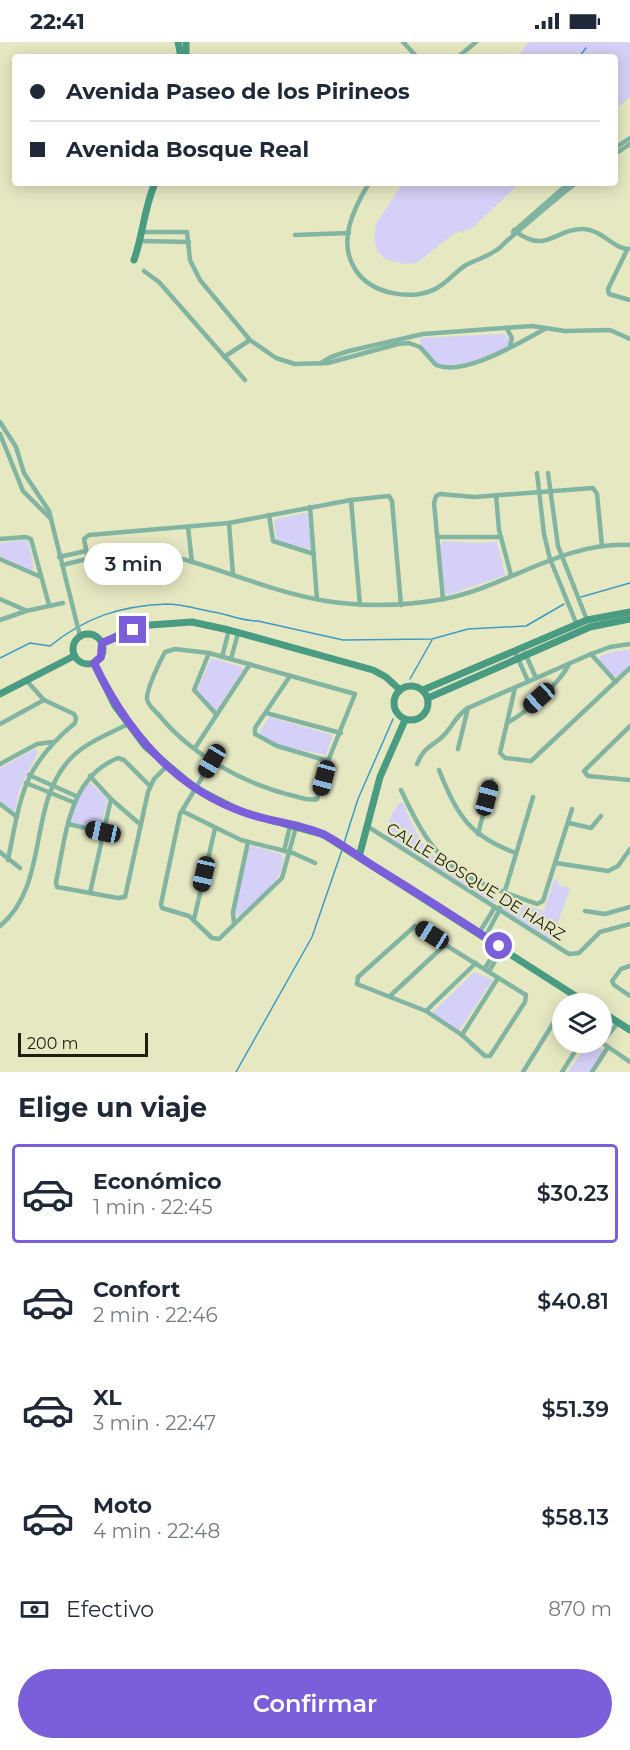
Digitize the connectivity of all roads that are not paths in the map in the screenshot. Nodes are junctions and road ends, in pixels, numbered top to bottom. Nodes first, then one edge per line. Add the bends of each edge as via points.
1 (403, 42) edge
2 (476, 42) edge
3 (414, 54) edge
4 (462, 54) edge
5 (154, 186) edge
6 (367, 186) edge
7 (566, 186) edge
8 (572, 186) edge
9 (142, 232) junction
10 (170, 232) junction
11 (516, 232) junction
12 (349, 233) junction
13 (296, 235) dead end
14 (141, 241) junction
15 (189, 242) junction
16 (169, 243) junction
17 (627, 250) edge
18 (134, 260) dead end
19 (630, 261) edge
20 (144, 271) dead end
21 (630, 300) edge
22 (507, 329) junction
23 (546, 329) junction
24 (630, 339) edge
25 (250, 340) junction
26 (510, 346) junction
27 (224, 357) junction
28 (321, 363) junction
29 (245, 380) dead end
30 (0, 422) edge
31 (0, 434) edge
32 (16, 447) junction
33 (7, 449) junction
34 (0, 451) edge
35 (537, 473) dead end
36 (548, 473) dead end
37 (550, 491) junction
38 (539, 492) junction
39 (496, 495) junction
40 (351, 500) junction
41 (310, 507) junction
42 (269, 515) junction
43 (51, 519) junction
44 (229, 522) junction
45 (188, 527) junction
46 (437, 537) junction
47 (501, 537) junction
48 (0, 538) edge
49 (630, 544) edge
50 (602, 546) junction
51 (86, 551) junction
52 (314, 554) junction
53 (561, 554) junction
54 (59, 557) junction
55 (0, 559) edge
56 (87, 559) junction
57 (550, 559) junction
58 (192, 562) junction
59 (62, 565) junction
60 (234, 575) junction
61 (511, 575) junction
62 (41, 577) junction
63 (0, 599) edge
64 (317, 599) junction
65 (443, 599) junction
66 (63, 603) dead end
67 (49, 605) junction
68 (360, 605) junction
69 (401, 605) junction
70 (26, 611) junction
71 (630, 612) edge
72 (630, 619) edge
73 (0, 620) edge
74 (587, 620) junction
75 (577, 625) junction
76 (229, 630) junction
77 (80, 633) junction
78 (238, 633) junction
79 (102, 643) junction
80 (630, 644) edge
81 (524, 651) junction
82 (209, 653) junction
83 (591, 654) junction
84 (516, 655) junction
85 (74, 656) junction
86 (222, 657) junction
87 (231, 659) junction
88 (94, 663) junction
89 (250, 664) junction
90 (569, 664) junction
91 (630, 668) edge
92 (290, 676) junction
93 (536, 678) junction
94 (26, 680) junction
95 (528, 681) junction
96 (616, 682) junction
97 (515, 688) junction
98 (400, 690) junction
99 (423, 690) junction
100 (0, 694) edge
101 (428, 698) junction
102 (44, 700) junction
103 (468, 708) junction
104 (266, 713) junction
105 (216, 714) junction
106 (405, 720) junction
107 (507, 723) junction
108 (0, 724) edge
109 (128, 724) junction
110 (630, 726) edge
111 (340, 733) junction
112 (52, 742) junction
113 (195, 748) junction
114 (458, 749) dead end
115 (212, 761) junction
116 (328, 761) junction
117 (0, 764) edge
118 (417, 764) dead end
119 (167, 766) junction
120 (439, 770) dead end
121 (29, 775) junction
122 (90, 776) junction
123 (492, 780) dead end
124 (630, 780) edge
125 (26, 783) junction
126 (53, 786) junction
127 (150, 786) junction
128 (195, 788) junction
129 (401, 790) dead end
130 (50, 792) junction
131 (76, 796) junction
132 (533, 797) dead end
133 (111, 799) junction
134 (73, 802) junction
135 (0, 804) edge
136 (572, 809) dead end
137 (182, 811) junction
138 (601, 816) dead end
139 (17, 817) junction
140 (568, 823) junction
141 (68, 824) junction
142 (141, 825) junction
143 (293, 826) junction
144 (367, 826) junction
145 (214, 829) junction
146 (103, 832) junction
147 (478, 834) junction
148 (248, 842) junction
149 (630, 849) edge
150 (0, 852) edge
151 (286, 852) junction
152 (516, 853) junction
153 (359, 857) junction
154 (8, 860) junction
155 (315, 863) dead end
156 (556, 863) junction
157 (20, 867) dead end
158 (503, 892) junction
159 (90, 893) junction
160 (630, 907) edge
161 (497, 908) junction
162 (585, 911) dead end
163 (194, 919) junction
164 (630, 924) edge
165 (234, 925) junction
166 (0, 926) edge
167 (482, 935) junction
168 (446, 944) junction
169 (501, 947) junction
170 (476, 963) junction
171 (630, 966) edge
172 (487, 969) junction
173 (498, 978) junction
174 (571, 993) edge
175 (391, 995) junction
176 (630, 996) edge
177 (426, 1011) junction
178 (612, 1019) edge
179 (618, 1023) junction
180 (612, 1030) edge
181 (629, 1030) edge
182 (552, 1032) edge
183 (462, 1035) junction
184 (612, 1050) edge
185 (574, 1053) edge
186 (604, 1053) edge
187 (630, 1062) edge
188 (523, 1072) edge
189 (562, 1072) edge
190 (592, 1072) edge

1 - 3 street
2 - 4 street
5 - 9 street
6 - 12 street via 353,212
7 - 11 street
8 - 11 street
9 - 10 street
9 - 14 street
10 - 15 street via 186,232
10 - 16 street
11 - 12 street via 495,251 464,266 437,288 409,294 376,288 359,276 349,253
11 - 17 street via 530,240 543,241 586,229
12 - 13 street
14 - 16 street
14 - 18 street
15 - 16 street
15 - 25 street via 195,273
17 - 19 street
17 - 21 street via 608,289 609,294
20 - 27 street via 159,282
22 - 23 street
22 - 26 street via 512,338
22 - 28 street via 405,337 338,354
23 - 24 street via 610,330
23 - 26 street
25 - 27 street
25 - 28 street via 286,362
26 - 28 street via 485,358 445,368 409,343
27 - 29 street
30 - 32 street
31 - 33 street
32 - 33 street
32 - 43 street via 24,473 47,505
33 - 34 street
33 - 43 street via 23,491
35 - 38 street
36 - 37 street
37 - 38 street
37 - 50 street via 594,489
37 - 53 street
38 - 39 street
38 - 57 street
39 - 46 street via 436,496
39 - 47 street
40 - 41 street
40 - 68 street
40 - 69 street via 387,496 392,499
41 - 42 street
41 - 52 street
42 - 44 street
42 - 52 street via 273,541
43 - 54 street
44 - 45 street
44 - 60 street
45 - 51 street via 89,535 85,537
45 - 58 street
46 - 47 street
46 - 65 street
47 - 61 street
48 - 62 street via 30,538
49 - 50 street
50 - 53 street
51 - 54 street
51 - 56 street
52 - 64 street
53 - 57 street
53 - 74 street
54 - 59 street
55 - 62 street
56 - 58 street via 94,572 146,551
56 - 59 street
57 - 61 street
57 - 75 street
58 - 60 street
59 - 77 street
60 - 64 street
61 - 65 street
62 - 67 street
63 - 70 street
64 - 68 street
65 - 69 street
66 - 67 street
67 - 70 street
68 - 69 street
70 - 73 street
71 - 74 street
72 - 81 street via 590,627
74 - 75 street
75 - 81 street
76 - 78 street
76 - 79 street via 192,622 164,623
76 - 86 street
77 - 79 street via 91,634
77 - 85 street via 73,647
78 - 87 street
78 - 98 street via 378,672
79 - 88 street via 101,657
80 - 83 street
81 - 84 street
81 - 93 street
82 - 86 street
82 - 105 street via 194,690
82 - 113 street via 167,650 147,698 160,718
83 - 90 street
83 - 96 street
84 - 95 street
84 - 99 street
84 - 101 street
85 - 88 street via 83,663
85 - 94 street
86 - 87 street
87 - 89 street
88 - 109 street
89 - 92 street
89 - 105 street
90 - 93 street
90 - 107 street via 556,682
91 - 96 street
92 - 104 street
92 - 111 street via 355,694
93 - 95 street
94 - 100 street
94 - 102 street
95 - 97 street
96 - 107 street via 533,759 501,755
97 - 103 street
97 - 107 street
98 - 99 street via 414,686
98 - 106 street via 394,704
99 - 101 street
101 - 106 street via 424,716
102 - 108 street
102 - 112 street via 76,718
103 - 114 street
103 - 118 street via 422,752
104 - 111 street
104 - 116 street via 255,728 258,737
105 - 113 street
106 - 144 street via 380,777
109 - 119 street
109 - 126 street via 74,756
110 - 124 street via 584,771 588,776
111 - 116 street
112 - 117 street via 37,744
112 - 121 street
113 - 115 street
115 - 116 street via 263,787 312,800 318,798
115 - 128 street
119 - 127 street
119 - 128 street
120 - 147 street via 458,813
121 - 125 street
121 - 126 street
122 - 127 street via 120,758
122 - 131 street
122 - 133 street
123 - 147 street
125 - 130 street
125 - 139 street
126 - 130 street
126 - 131 street
127 - 142 street
128 - 137 street
128 - 143 street via 242,812
129 - 158 street via 418,827 437,853 466,877
130 - 134 street
130 - 166 street via 27,890
131 - 134 street
132 - 152 street
133 - 142 street
133 - 146 street
134 - 141 street
135 - 139 street
136 - 140 street
137 - 145 street
137 - 163 street via 161,906
138 - 140 street via 591,828
139 - 154 street
140 - 156 street
141 - 146 street
141 - 159 street via 56,884 60,889
142 - 159 street via 125,897
143 - 151 street
143 - 153 street via 324,835
144 - 153 street
144 - 161 street, CALLE BOSQUE DE HARZ
145 - 148 street
145 - 163 street
146 - 159 street
147 - 152 street
148 - 151 street
148 - 165 street via 233,912
149 - 156 street via 618,866 608,871
150 - 154 street
151 - 155 street
151 - 165 street via 282,878
152 - 158 street
153 - 167 street
154 - 157 street
156 - 158 street via 541,904
158 - 161 street
160 - 162 street via 605,914
161 - 164 street, CALLE BOSQUE DE HARZ via 549,943 573,954 579,953 600,932
161 - 167 street
163 - 165 street via 215,940
167 - 169 street
168 - 170 street
168 - 175 street
168 - 175 street via 415,926 358,977 360,986
169 - 172 street
169 - 174 street
170 - 172 street
170 - 177 street
171 - 176 street via 621,969 612,981
172 - 173 street
173 - 183 street
173 - 183 street via 526,997 493,1054 487,1057
175 - 177 street
177 - 183 street
178 - 179 street
179 - 180 street
179 - 181 street
182 - 188 street
184 - 187 street
185 - 189 street
186 - 190 street

